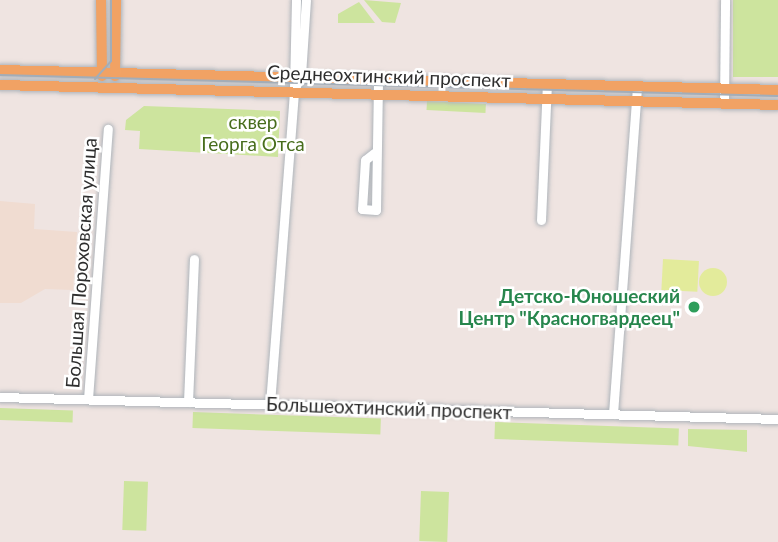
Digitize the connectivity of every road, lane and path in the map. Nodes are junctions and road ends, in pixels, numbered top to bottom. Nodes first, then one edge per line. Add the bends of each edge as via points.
1 (101, 0) edge
2 (116, 0) edge
3 (296, 0) edge
4 (306, 0) edge
5 (724, 0) edge
6 (0, 70) edge
7 (100, 73) junction
8 (116, 73) junction
9 (296, 75) junction
10 (378, 77) junction
11 (547, 82) junction
12 (0, 85) edge
13 (637, 86) junction
14 (108, 88) junction
15 (725, 88) junction
16 (294, 90) junction
17 (778, 90) edge
18 (378, 92) junction
19 (547, 97) junction
20 (636, 100) junction
21 (724, 103) junction
22 (778, 105) edge
23 (108, 129) dead end
24 (374, 153) junction
25 (541, 220) dead end
26 (194, 259) dead end
27 (0, 397) edge
28 (88, 399) junction
29 (188, 402) junction
30 (270, 404) junction
31 (612, 414) junction
32 (778, 419) edge

1 - 7 main road
2 - 8 main road
3 - 9 street
4 - 9 street
5 - 15 street
6 - 7 main road, Среднеохтинский проспект
7 - 8 main road, Среднеохтинский проспект
7 - 14 main road
8 - 9 main road, Среднеохтинский проспект
8 - 14 main road
9 - 10 main road, Среднеохтинский проспект
9 - 16 street
10 - 11 main road, Среднеохтинский проспект
10 - 18 street
11 - 13 main road, Среднеохтинский проспект
11 - 19 street
12 - 14 main road, Среднеохтинский проспект
13 - 15 main road, Среднеохтинский проспект
13 - 20 street
14 - 16 main road, Среднеохтинский проспект
15 - 17 main road, Среднеохтинский проспект
15 - 21 street
16 - 18 main road, Среднеохтинский проспект
16 - 30 street
18 - 19 main road, Среднеохтинский проспект
18 - 24 street
19 - 20 main road, Среднеохтинский проспект
19 - 25 street
20 - 21 main road, Среднеохтинский проспект
20 - 31 street
21 - 22 main road, Среднеохтинский проспект
23 - 28 street, Большая Пороховская улица
24 - 24 street via 376,210 362,209 365,160
26 - 29 street
27 - 28 street, Большеохтинский проспект
28 - 29 street, Большеохтинский проспект
29 - 30 street, Большеохтинский проспект
30 - 31 street, Большеохтинский проспект
31 - 32 street, Большеохтинский проспект

